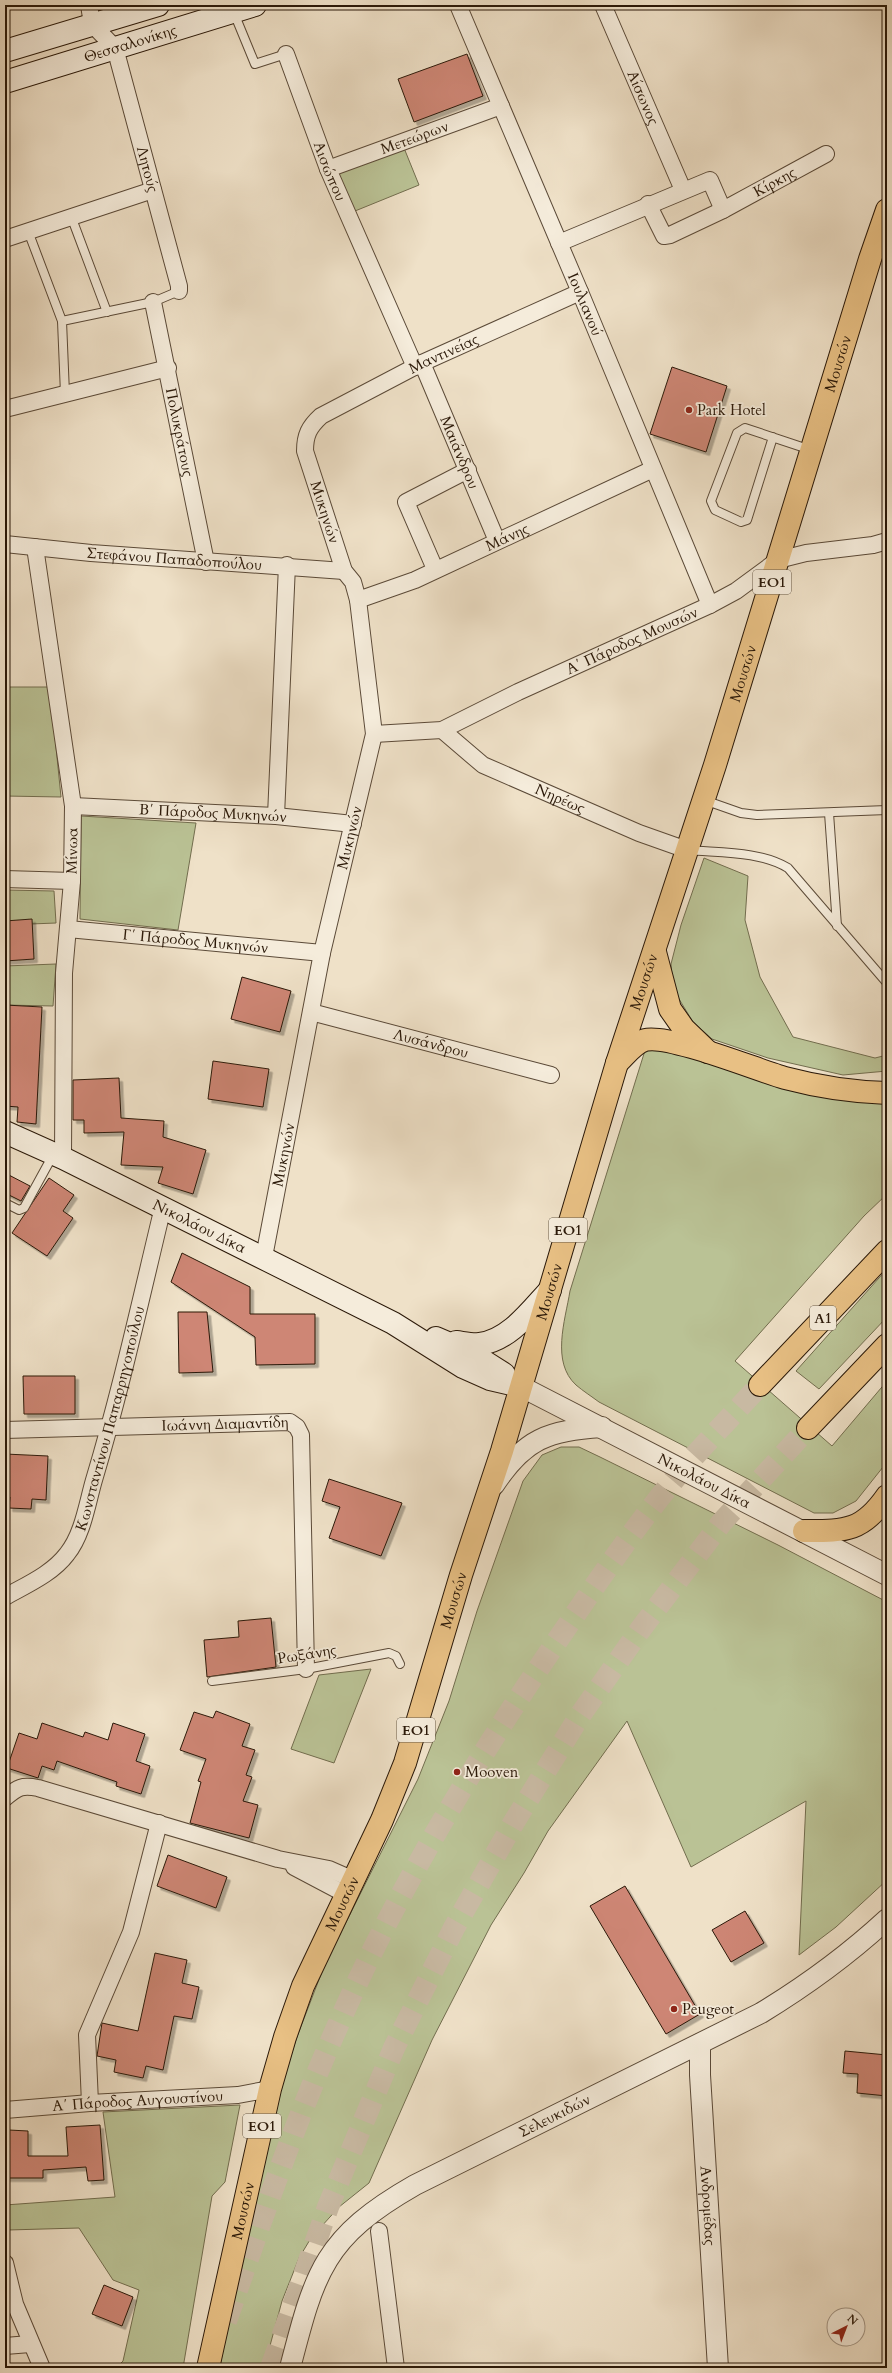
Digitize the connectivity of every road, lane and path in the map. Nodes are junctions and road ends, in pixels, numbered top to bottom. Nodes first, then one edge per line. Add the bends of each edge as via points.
1 (158, 5) edge
2 (255, 5) edge
3 (458, 5) edge
4 (603, 5) edge
5 (234, 11) junction
6 (91, 14) edge
7 (115, 48) junction
8 (5, 51) edge
9 (286, 54) joint
10 (5, 82) edge
11 (501, 106) junction
12 (826, 154) dead end
13 (328, 169) junction
14 (153, 190) junction
15 (682, 190) junction
16 (648, 204) junction
17 (723, 210) junction
18 (887, 210) edge
19 (71, 216) junction
20 (28, 231) junction
21 (5, 239) edge
22 (559, 243) junction
23 (179, 291) joint
24 (580, 292) junction
25 (153, 302) junction
26 (107, 312) junction
27 (62, 321) junction
28 (419, 365) junction
29 (168, 368) junction
30 (65, 394) junction
31 (5, 409) edge
32 (311, 425) joint
33 (773, 437) junction
34 (812, 450) junction
35 (653, 469) junction
36 (468, 470) junction
37 (497, 541) junction
38 (887, 541) edge
39 (5, 544) edge
40 (35, 547) junction
41 (778, 560) junction
42 (206, 562) junction
43 (287, 565) junction
44 (435, 569) junction
45 (344, 571) junction
46 (358, 600) junction
47 (710, 605) junction
48 (442, 730) junction
49 (374, 734) junction
50 (704, 800) junction
51 (73, 806) junction
52 (887, 810) edge
53 (828, 813) junction
54 (276, 816) junction
55 (353, 824) junction
56 (687, 850) junction
57 (5, 879) edge
58 (72, 881) junction
59 (837, 926) junction
60 (68, 929) junction
61 (655, 952) junction
62 (322, 953) junction
63 (887, 983) edge
64 (311, 1012) junction
65 (709, 1053) junction
66 (618, 1063) junction
67 (551, 1075) dead end
68 (887, 1093) edge
69 (5, 1132) edge
70 (59, 1156) junction
71 (5, 1203) edge
72 (163, 1207) junction
73 (887, 1251) edge
74 (264, 1257) junction
75 (550, 1290) junction
76 (393, 1323) junction
77 (446, 1341) junction
78 (887, 1345) edge
79 (760, 1384) tunnel mouth
80 (520, 1386) junction
81 (110, 1426) junction
82 (602, 1428) junction
83 (808, 1428) tunnel mouth
84 (5, 1430) edge
85 (488, 1493) junction
86 (887, 1496) edge
87 (804, 1531) junction
88 (887, 1575) edge
89 (5, 1597) edge
90 (400, 1664) dead end
91 (306, 1669) junction
92 (212, 1681) dead end
93 (5, 1798) edge
94 (159, 1823) junction
95 (351, 1887) junction
96 (887, 1919) edge
97 (700, 2044) junction
98 (270, 2089) junction
99 (90, 2103) junction
100 (5, 2110) edge
101 (379, 2231) dead end
102 (5, 2263) edge
103 (30, 2344) junction
104 (5, 2346) edge
105 (42, 2368) edge
106 (208, 2368) edge
107 (290, 2368) edge
108 (396, 2368) edge
109 (718, 2368) edge

1 - 6 main road, Θεσσαλονίκης
2 - 5 main road, Θεσσαλονίκης
3 - 11 street, Ιουλιανού
4 - 15 street, Αίσωνος
5 - 7 main road, Θεσσαλονίκης
5 - 9 lane, Αισώπου via 255,64
6 - 7 street
6 - 8 main road, Θεσσαλονίκης
7 - 10 main road, Θεσσαλονίκης
7 - 14 street, Λητούς
9 - 13 street, Αισώπου
11 - 13 street, Μετεώρων
11 - 22 street, Ιουλιανού
12 - 17 street, Κίρκης
13 - 28 street, Αισώπου
14 - 19 street
14 - 23 street, Λητούς
15 - 16 street
15 - 17 street via 710,180
16 - 17 street, Κίρκης via 664,236
16 - 22 street
18 - 34 main road, Μουσών / ΕΟ1
19 - 20 street
19 - 26 lane
20 - 21 street
20 - 27 lane
22 - 24 street, Ιουλιανού
23 - 25 lane
24 - 28 street, Μαντινείας
24 - 35 street, Ιουλιανού
25 - 26 lane
25 - 29 street, Πολυκράτους
26 - 27 lane
27 - 30 lane
28 - 32 street, Μαντινείας via 321,416
28 - 36 street, Μαιάνδρου
29 - 30 street
29 - 42 street, Πολυκράτους
30 - 31 street
32 - 45 street, Μυκηνών via 305,437 305,451
33 - 33 lane via 745,428 738,433 711,501 715,510 741,522 747,520
33 - 34 lane
34 - 41 main road, Μουσών / ΕΟ1
35 - 37 street, Μάνης
35 - 47 street, Ιουλιανού
36 - 37 street, Μαιάνδρου
36 - 44 street via 406,502
37 - 44 street, Μάνης
38 - 41 street, Α΄ Πάροδος Μουσών
39 - 40 street, Στεφάνου Παπαδοπούλου
40 - 42 street, Στεφάνου Παπαδοπούλου
40 - 51 street, Μίνωα
41 - 47 street, Α΄ Πάροδος Μουσών via 736,591
41 - 50 main road, Μουσών / ΕΟ1
42 - 43 street, Στεφάνου Παπαδοπούλου
43 - 45 street, Στεφάνου Παπαδοπούλου
43 - 54 street
44 - 46 street, Μάνης via 415,580
45 - 46 street, Μυκηνών via 353,582
46 - 49 street, Μυκηνών
47 - 48 street, Α΄ Πάροδος Μουσών via 518,692
48 - 49 street, Α΄ Πάροδος Μουσών
48 - 56 street, Νηρέως via 483,765 639,833
49 - 55 street, Μυκηνών
50 - 53 lane via 757,815
50 - 56 main road, Μουσών / ΕΟ1
51 - 54 street, Β΄ Πάροδος Μυκηνών
51 - 58 street, Μίνωα
52 - 53 lane
53 - 59 lane
54 - 55 street, Β΄ Πάροδος Μυκηνών
55 - 62 street, Μυκηνών
56 - 59 lane via 762,857 778,862 788,868
56 - 61 main road, Μουσών / ΕΟ1
57 - 58 street
58 - 60 street, Μίνωα
59 - 63 lane
60 - 62 street, Γ΄ Πάροδος Μυκηνών
60 - 70 street, Μίνωα via 64,973
61 - 65 main road via 670,1009 684,1029
61 - 66 main road, Μουσών / ΕΟ1
62 - 64 street, Μυκηνών
64 - 67 street, Λυσάνδρου
64 - 74 street, Μυκηνών
65 - 66 main road via 656,1039 644,1040 634,1046
65 - 68 main road via 785,1078 840,1090
66 - 75 main road, Μουσών / ΕΟ1
69 - 70 main road, Νικολάου Δίκα
70 - 71 lane via 24,1208 19,1210
70 - 72 main road, Νικολάου Δίκα
72 - 74 main road, Νικολάου Δίκα
72 - 81 street, Κωνσταντίνου Παπαρρηγοπούλου
73 - 79 main road, Α1
74 - 76 main road, Νικολάου Δίκα
75 - 77 main road via 514,1328 492,1341 480,1344
75 - 80 main road, Μουσών / ΕΟ1
76 - 77 main road, Νικολάου Δίκα
76 - 80 main road, Νικολάου Δίκα via 463,1367 490,1379
77 - 80 main road, Νικολάου Δίκα via 493,1365
78 - 83 main road
80 - 82 street, Νικολάου Δίκα
80 - 85 main road, Μουσών / ΕΟ1
81 - 84 street, Ιωάννη Διαμαντίδη
81 - 89 street, Κωνσταντίνου Παπαρρηγοπούλου via 72,1546 56,1565 39,1578
81 - 91 street, Ιωάννη Διαμαντίδη via 290,1422 297,1427 301,1435
82 - 85 street via 556,1433 526,1447 504,1470
82 - 87 street, Νικολάου Δίκα
85 - 95 main road, Μουσών / ΕΟ1 via 406,1763
86 - 87 main road via 860,1524 842,1531
87 - 88 street, Νικολάου Δίκα
90 - 91 lane, Ρωξάνης via 396,1656 389,1653
91 - 92 lane, Ρωξάνης
93 - 94 street via 16,1789 25,1786
94 - 95 street via 278,1859
94 - 99 street via 131,1932 87,2035
95 - 98 main road, Μουσών / ΕΟ1 via 303,1986
96 - 97 street, Σελευκιδών via 852,1951 808,1984 761,2013
97 - 107 street, Σελευκιδών via 415,2185 383,2203 355,2225 325,2262 312,2290
97 - 109 street, Ανδρομέδας
98 - 99 street, Α΄ Πάροδος Αυγουστίνου via 238,2095
98 - 106 main road, Μουσών / ΕΟ1
99 - 100 street, Α΄ Πάροδος Αυγουστίνου
101 - 108 street
102 - 103 street via 14,2304
103 - 104 street
103 - 105 street

